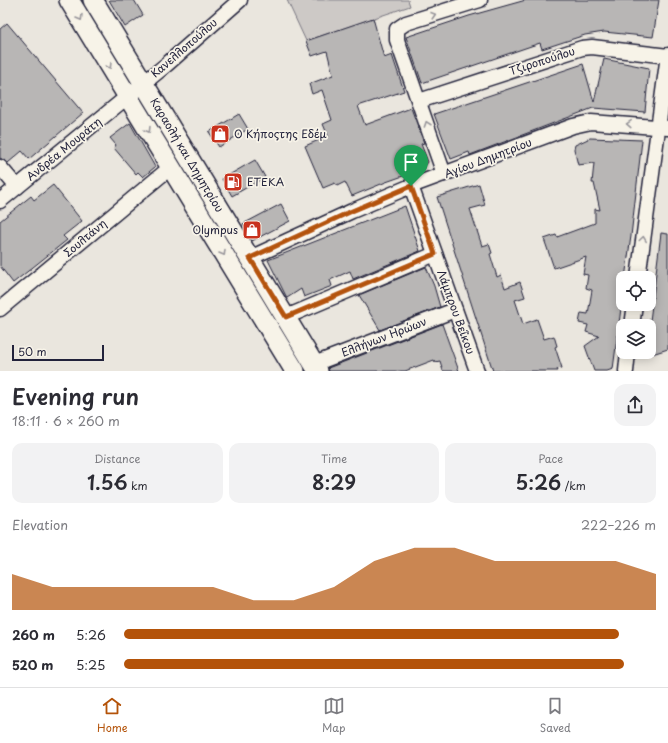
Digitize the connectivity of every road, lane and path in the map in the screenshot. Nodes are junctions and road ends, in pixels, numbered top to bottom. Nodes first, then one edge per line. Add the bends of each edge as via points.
1 (69, 0) edge
2 (93, 0) edge
3 (240, 0) edge
4 (480, 0) edge
5 (668, 56) edge
6 (143, 83) junction
7 (128, 96) junction
8 (419, 101) junction
9 (663, 127) edge
10 (171, 167) junction
11 (0, 168) edge
12 (444, 174) junction
13 (411, 186) junction
14 (17, 187) junction
15 (0, 201) edge
16 (435, 254) junction
17 (250, 258) junction
18 (639, 271) edge
19 (2, 302) edge
20 (455, 310) junction
21 (286, 317) junction
22 (627, 359) edge
23 (316, 367) edge
24 (295, 371) edge
25 (477, 371) edge
26 (626, 371) edge

1 -> 7 main road, Καραολή και Δημητρίου
2 - 6 main road, Καραολή και Δημητρίου
3 - 6 street, Κανελλοπούλου
8 -> 4 street via 397,40 397,28
5 - 8 street, Τζιροπούλου via 582,48
5 - 9 street
6 - 7 street, Κανελλοπούλου
6 - 17 main road, Καραολή και Δημητρίου
7 -> 10 main road, Καραολή και Δημητρίου
7 - 14 street, Ανδρέα Μουράτη
12 -> 8 street
9 -> 12 street, Αγίου Δημητρίου via 582,123
18 -> 9 street
10 - 19 street, Σουλτάνη
10 -> 24 main road, Καραολή και Δημητρίου
11 - 14 street
12 - 13 street, Αγίου Δημητρίου
13 - 16 street, Λάμπρου Βεΐκου
13 - 17 street, Αγίου Δημητρίου
14 - 15 street, Ανδρέα Μουράτη
16 - 20 street, Λάμπρου Βεΐκου
16 - 21 street
17 - 21 main road, Καραολή και Δημητρίου
20 - 23 street, Ελλήνων Ηρώων
20 - 25 street, Λάμπρου Βεΐκου
21 - 23 main road, Καραολή και Δημητρίου
22 - 26 street

